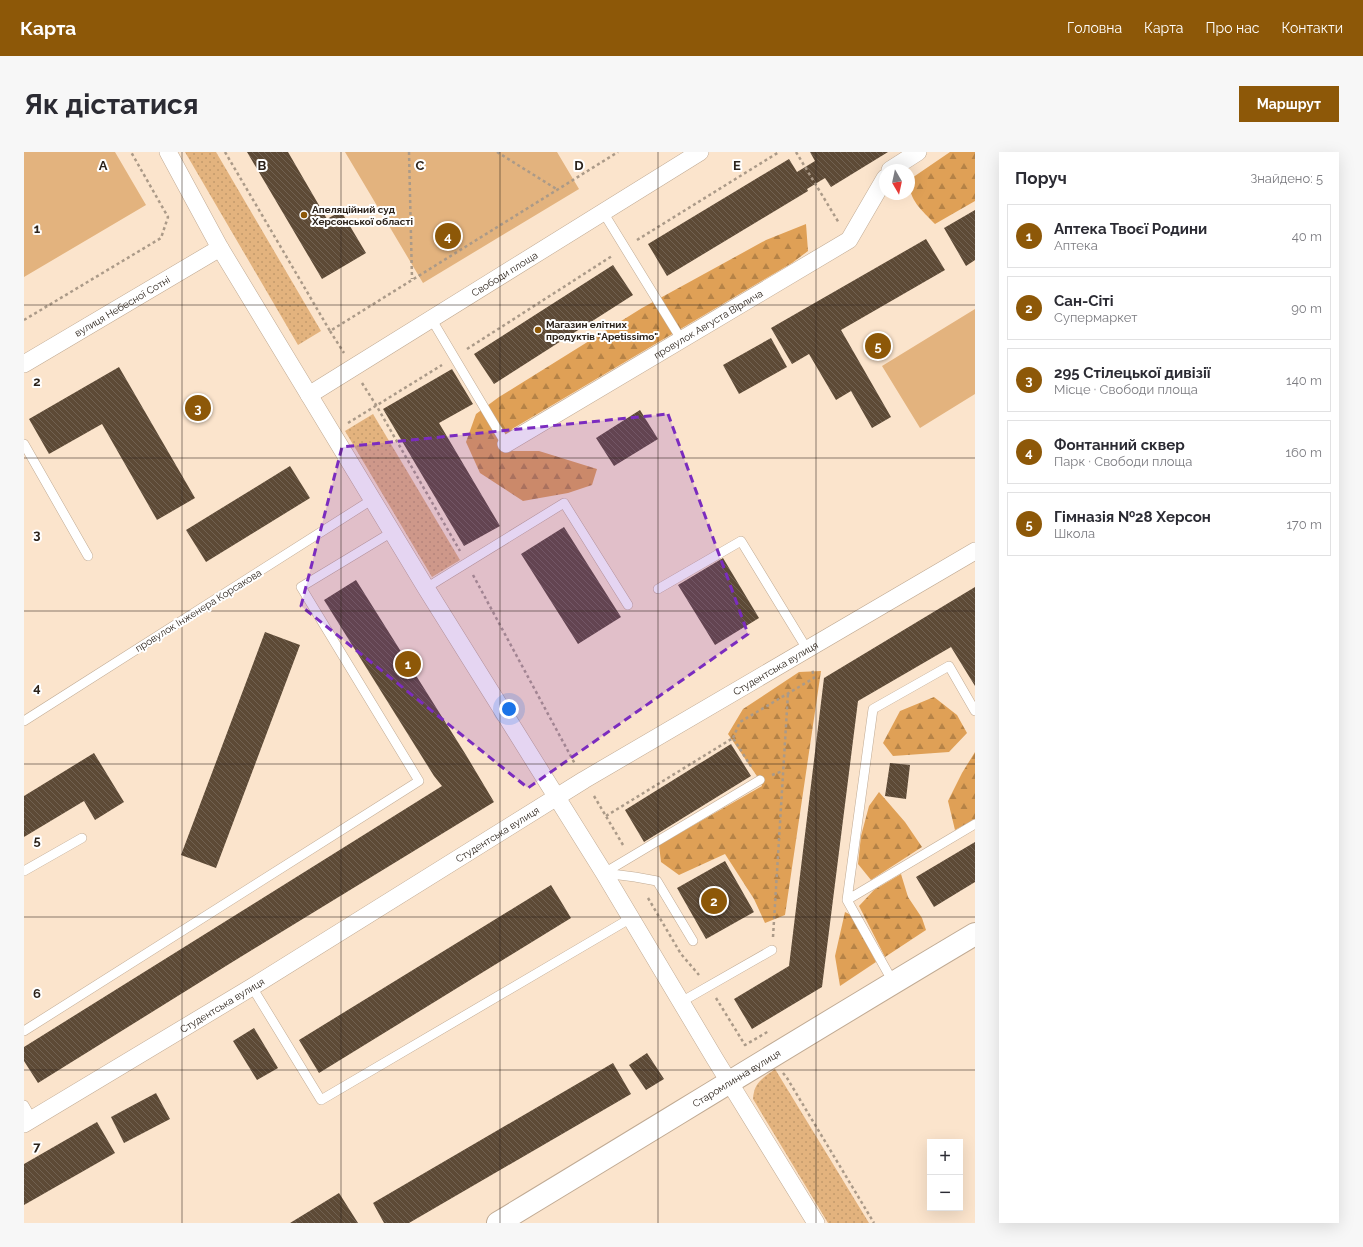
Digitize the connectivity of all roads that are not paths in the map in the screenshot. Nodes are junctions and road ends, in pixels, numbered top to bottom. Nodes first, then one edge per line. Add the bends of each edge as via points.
1 (168, 152) edge
2 (700, 152) edge
3 (918, 152) edge
4 (899, 164) edge
5 (879, 188) edge
6 (603, 212) junction
7 (220, 248) junction
8 (432, 320) junction
9 (681, 339) junction
10 (24, 364) edge
11 (309, 395) junction
12 (24, 444) edge
13 (506, 444) joint
14 (373, 500) junction
15 (392, 532) junction
16 (975, 551) edge
17 (88, 556) dead end
18 (426, 588) junction
19 (658, 589) dead end
20 (628, 605) dead end
21 (807, 649) junction
22 (975, 711) edge
23 (24, 721) edge
24 (760, 780) road end
25 (556, 798) junction
26 (975, 824) edge
27 (82, 838) dead end
28 (24, 871) edge
29 (604, 873) junction
30 (847, 900) junction
31 (631, 918) junction
32 (975, 934) edge
33 (693, 941) dead end
34 (772, 950) road end
35 (893, 982) junction
36 (252, 987) junction
37 (681, 1002) junction
38 (25, 1028) edge
39 (730, 1083) junction
40 (27, 1116) edge
41 (498, 1223) edge
42 (816, 1223) edge

1 - 7 street
2 - 6 street, Свободи площа
3 - 4 street
5 - 9 street, провулок Августа Вірлича via 849,240
6 - 8 street, Свободи площа
6 - 9 lane
7 - 10 street, вулиця Небесної Сотні
7 - 11 street
8 - 11 street, Свободи площа
8 - 13 lane
9 - 13 street, провулок Августа Вірлича
11 - 14 street
12 - 17 lane
14 - 15 street
14 - 23 lane, провулок Інженера Корсакова
15 - 18 street
15 - 38 lane via 301,587 418,781
16 - 21 street, Студентська вулиця
18 - 20 lane via 564,502
18 - 25 street
19 - 21 lane via 741,541
21 - 25 street, Студентська вулиця
22 - 30 lane via 949,666 873,709
24 - 29 lane
25 - 29 street
25 - 36 street, Студентська вулиця
26 - 30 lane
27 - 28 lane
29 - 31 street
29 - 33 lane via 657,881
30 - 35 lane
31 - 36 lane via 321,1100
31 - 37 street
32 - 35 street, Старомлинна вулиця
34 - 37 lane
35 - 39 street, Старомлинна вулиця
36 - 40 street, Студентська вулиця
37 - 39 street
39 - 41 street, Старомлинна вулиця
39 - 42 street

